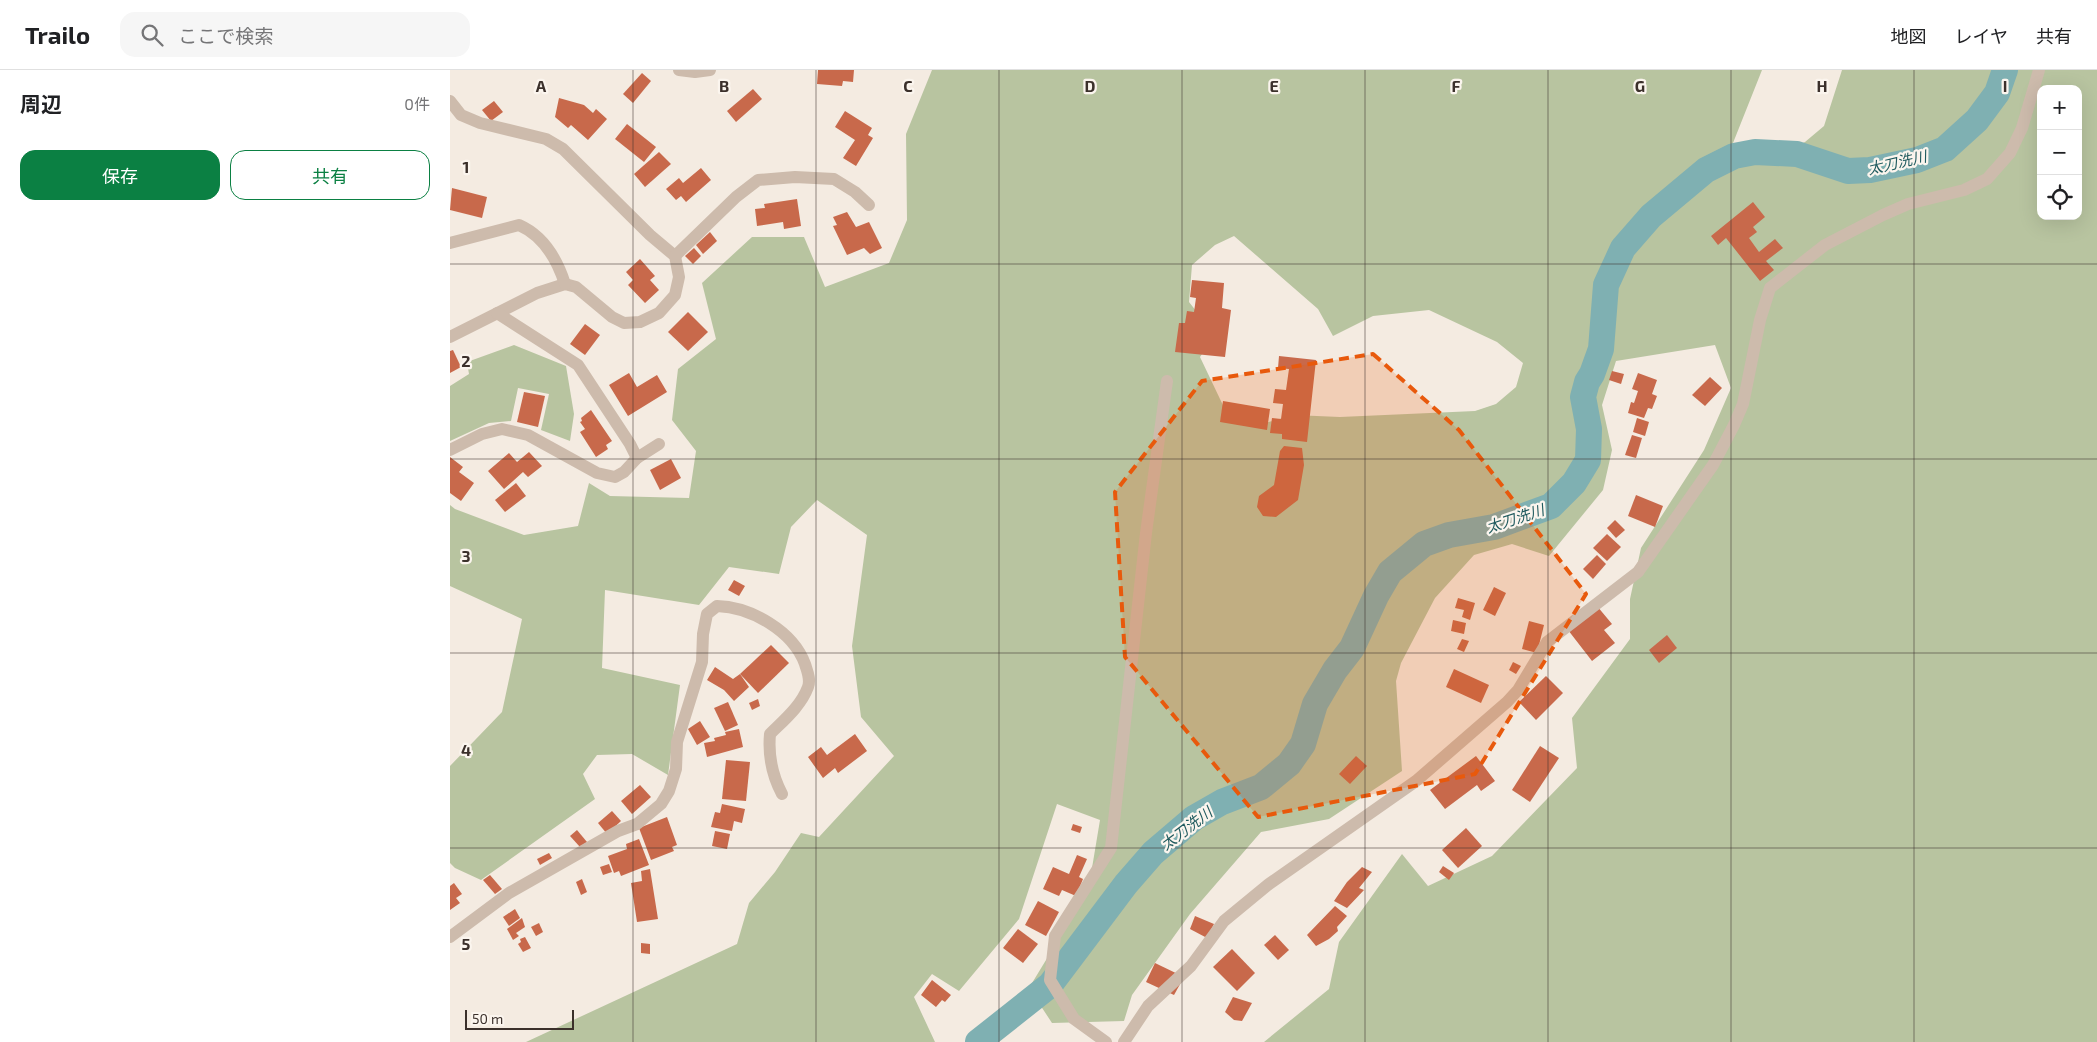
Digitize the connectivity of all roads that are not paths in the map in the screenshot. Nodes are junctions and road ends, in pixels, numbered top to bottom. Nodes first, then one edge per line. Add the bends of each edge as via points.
1 (679, 70) edge
2 (710, 70) edge
3 (2039, 70) edge
4 (450, 102) edge
5 (869, 204) dead end
6 (450, 243) edge
7 (674, 256) junction
8 (565, 284) junction
9 (497, 313) junction
10 (450, 337) edge
11 (1167, 381) dead end
12 (659, 444) dead end
13 (450, 450) edge
14 (637, 458) junction
15 (782, 794) dead end
16 (450, 937) edge
17 (1106, 1042) edge
18 (1124, 1042) edge

1 - 2 street
3 - 18 street via 2022,128 2010,152 1986,179 1964,190 1908,204 1883,215 1825,245 1770,288 1743,404 1734,425 1713,464 1638,572 1548,642 1507,702 1423,775 1270,884 1224,921 1191,966 1148,1006
4 - 7 street via 461,115 546,140 563,150
5 - 7 street via 834,179 795,177 758,180
6 - 8 street via 519,225 528,228 555,257
7 - 8 street via 679,277 675,295 659,313 640,322 624,323 612,317 576,287
8 - 9 street via 537,292
9 - 10 street
9 - 14 street via 578,365
11 - 17 street via 1146,533 1111,848 1056,936 1050,980 1074,1018
12 - 14 street
13 - 14 street via 482,434 502,430 528,435 597,472 615,478
15 - 16 street via 770,763 770,734 800,702 809,685 809,674 793,644 775,627 732,606 717,606 708,614 702,662 677,742 676,769 670,791 661,804 637,824 618,831 509,893

